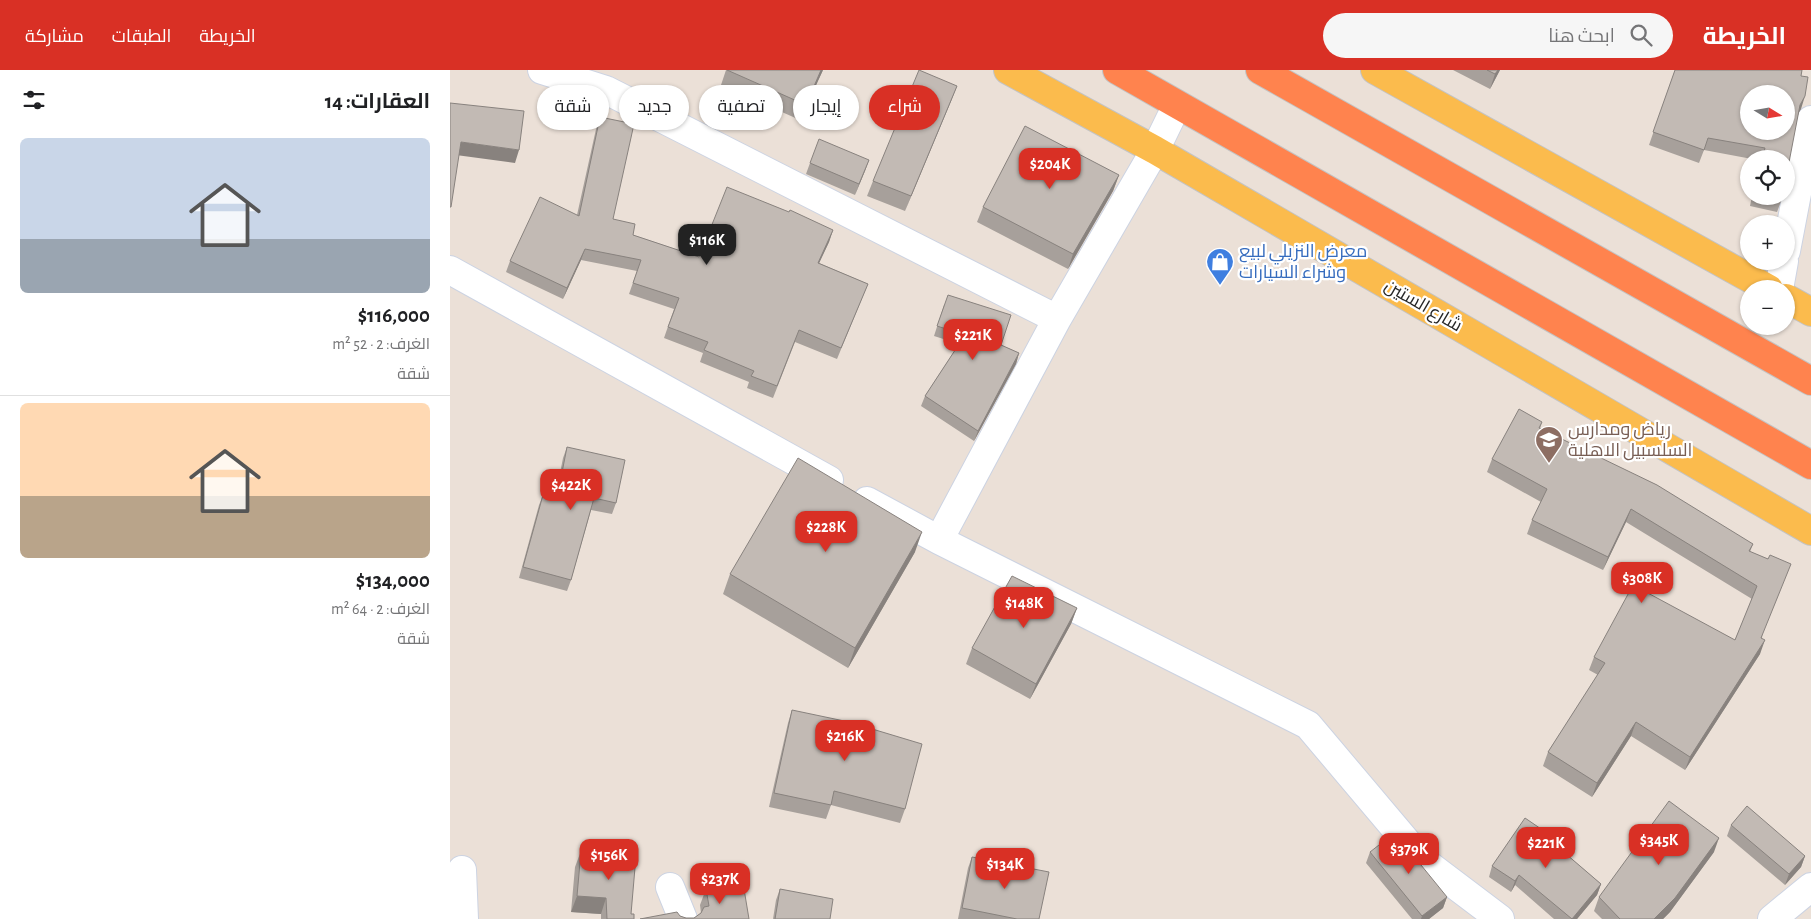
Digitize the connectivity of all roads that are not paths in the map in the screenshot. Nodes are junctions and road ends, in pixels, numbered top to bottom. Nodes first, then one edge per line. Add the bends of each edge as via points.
1 (542, 70) edge
2 (1008, 70) edge
3 (1117, 70) edge
4 (1260, 70) edge
5 (1375, 70) edge
6 (1177, 104) junction
7 (1811, 120) edge
8 (1155, 150) junction
9 (1793, 215) edge
10 (450, 270) edge
11 (1753, 280) edge
12 (1795, 303) edge
13 (1811, 312) edge
14 (1057, 319) junction
15 (1811, 381) edge
16 (1811, 465) edge
17 (1811, 531) edge
18 (939, 540) junction
19 (462, 870) dead end
20 (670, 887) dead end
21 (1811, 887) edge
22 (464, 919) edge
23 (682, 919) edge
24 (1500, 919) edge
25 (1772, 919) edge

1 - 14 street via 606,90
2 - 8 main road, شارع الستين
3 - 6 highway
4 - 15 highway
5 - 11 main road
6 - 8 street
6 - 16 highway
7 - 9 street
8 - 14 street
8 - 17 main road, شارع الستين
10 - 18 street
12 - 13 main road
14 - 18 street
18 - 24 street via 1308,725 1422,860
19 - 22 street
20 - 23 street
21 - 25 street

